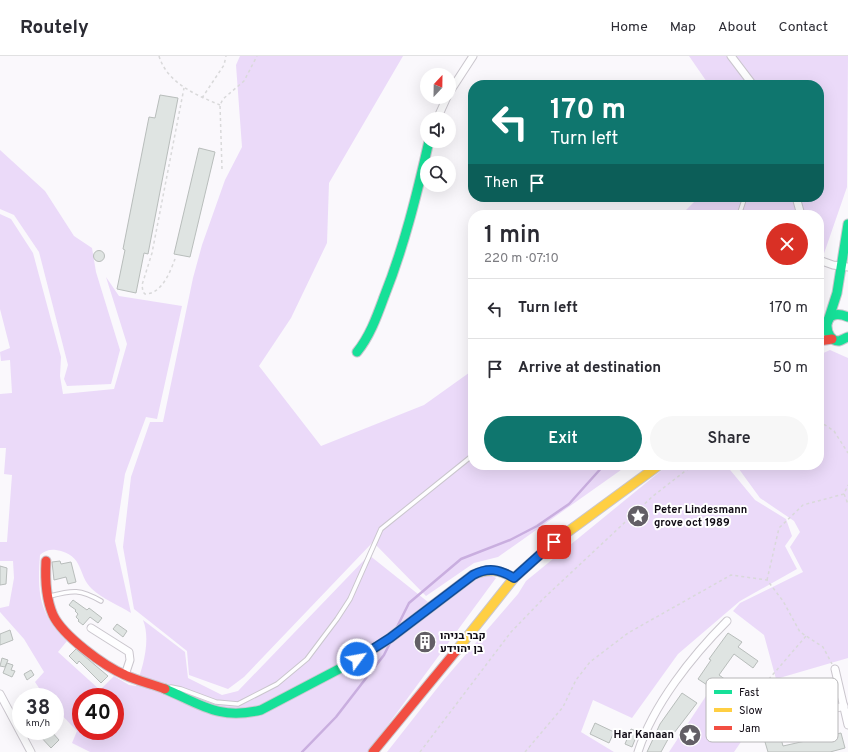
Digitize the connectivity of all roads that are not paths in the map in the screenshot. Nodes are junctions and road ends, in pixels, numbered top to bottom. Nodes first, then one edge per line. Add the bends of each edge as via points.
1 (473, 56) edge
2 (731, 56) edge
3 (749, 80) edge
4 (456, 82) edge
5 (427, 148) edge
6 (848, 224) edge
7 (824, 261) edge
8 (845, 267) edge
9 (838, 286) junction
10 (847, 316) edge
11 (827, 322) junction
12 (824, 326) edge
13 (848, 338) edge
14 (835, 340) junction
15 (824, 341) edge
16 (848, 347) edge
17 (357, 352) dead end
18 (468, 459) edge
19 (652, 470) edge
20 (46, 561) dead end
21 (514, 578) junction
22 (49, 597) junction
23 (102, 601) dead end
24 (727, 622) dead end
25 (91, 628) dead end
26 (835, 669) road end
27 (125, 675) junction
28 (837, 678) edge
29 (838, 681) edge
30 (160, 686) junction
31 (0, 694) edge
32 (844, 706) junction
33 (838, 708) edge
34 (848, 725) edge
35 (31, 752) edge
36 (373, 752) edge
37 (638, 752) edge

1 - 4 street
2 - 3 street
5 - 17 street via 413,208 388,288 365,342
6 - 8 street
7 - 8 street
8 - 9 street
9 - 10 street via 840,304
9 - 11 street
10 - 11 street via 837,314
11 - 12 street
11 - 14 street via 827,332
13 - 14 street
14 - 15 street
14 - 16 street
18 - 30 lane via 382,529 350,599 337,619 307,659 277,684 238,704 216,702 181,689
19 - 21 street via 554,542
20 - 22 street
21 - 30 street via 500,571 482,570 370,652 261,710 250,713 223,713 196,705
21 - 36 street
22 - 23 lane via 70,590 80,591
22 - 27 street via 53,613 64,629 113,669
24 - 37 street via 707,641 661,704
25 - 27 street via 130,652
26 - 28 street
27 - 30 street
29 - 32 street
31 - 35 street
32 - 33 street
32 - 34 street

